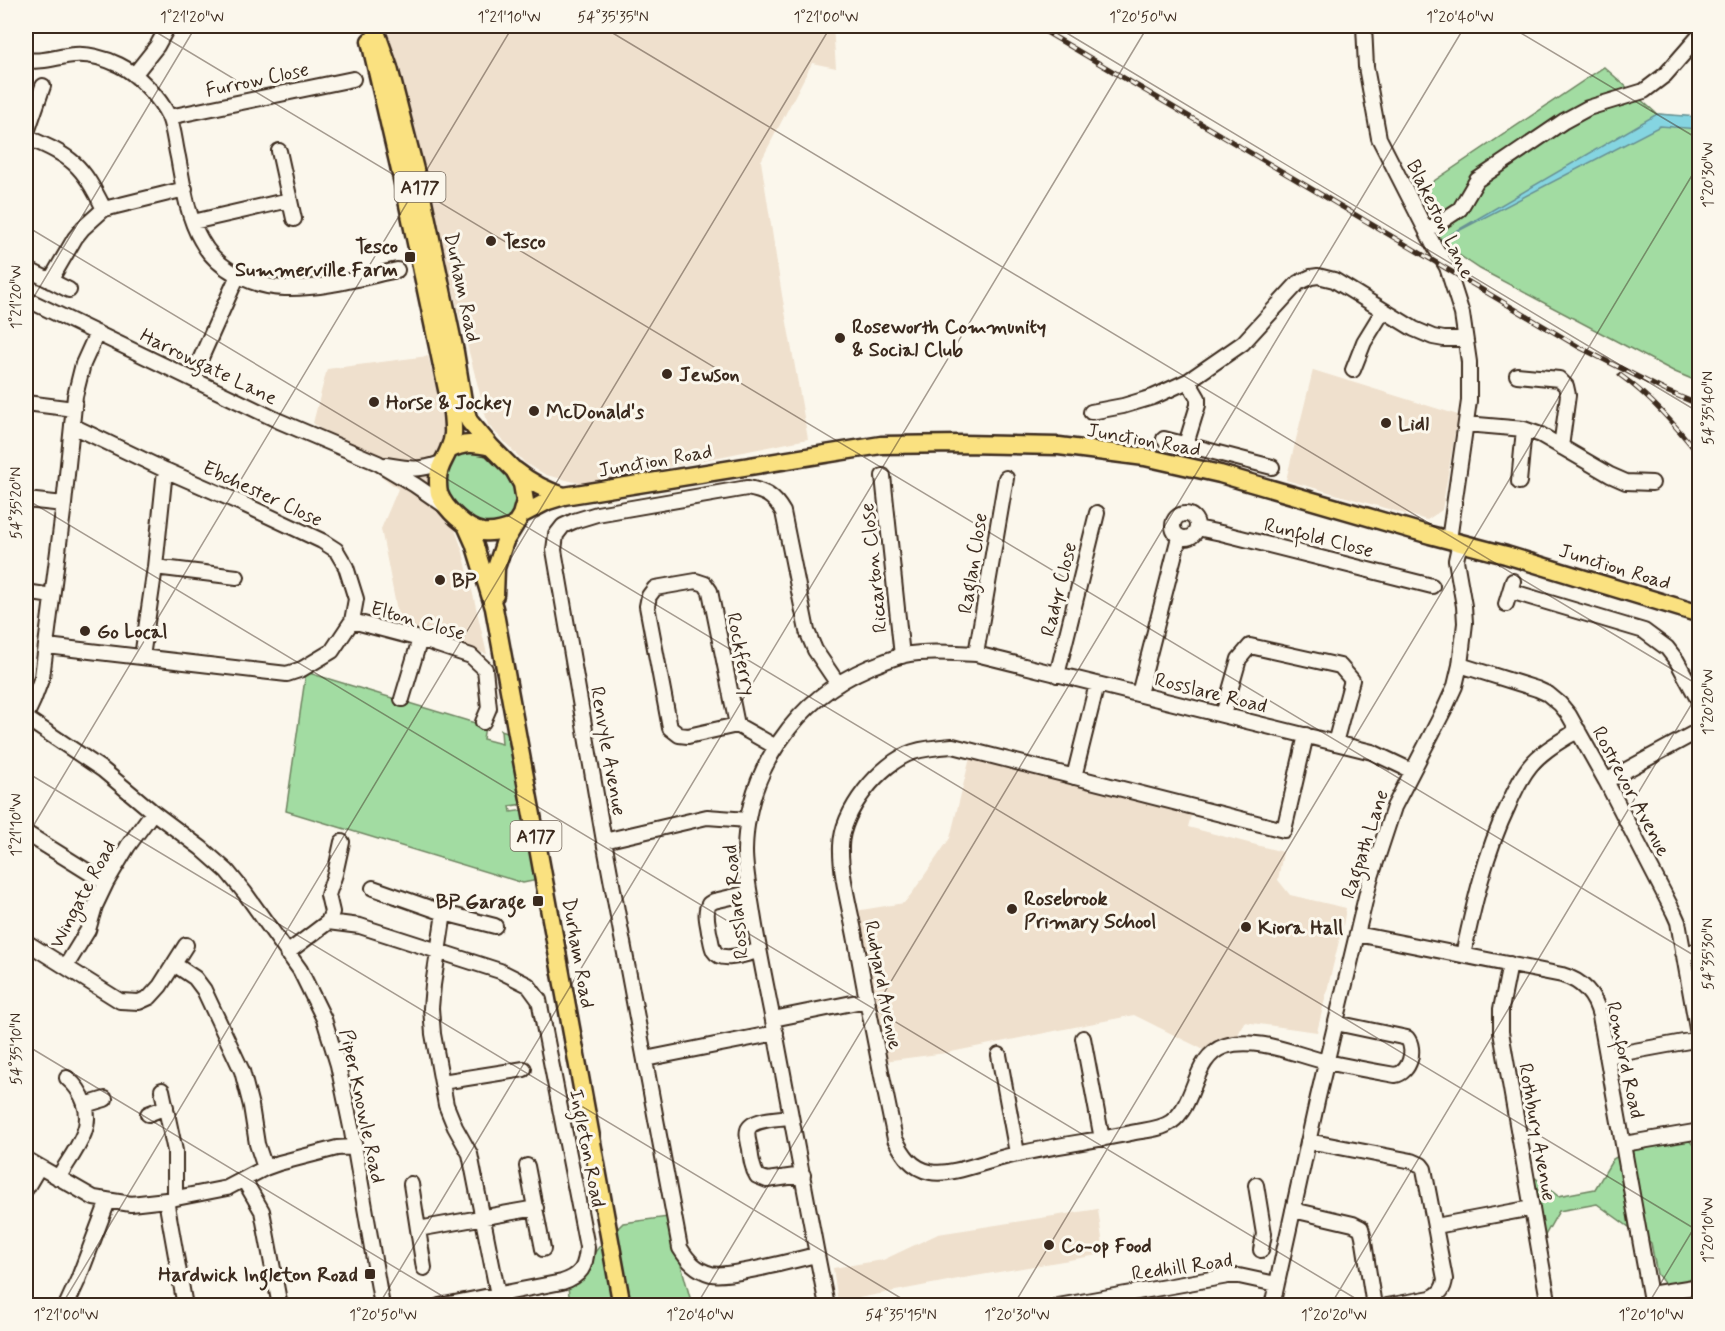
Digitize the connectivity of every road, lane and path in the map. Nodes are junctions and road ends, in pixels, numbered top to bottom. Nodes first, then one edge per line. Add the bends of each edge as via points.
1 (168, 26) edge
2 (368, 26) edge
3 (374, 26) edge
4 (1364, 26) edge
5 (1700, 35) edge
6 (26, 60) edge
7 (134, 75) junction
8 (353, 79) dead end
9 (43, 86) dead end
10 (169, 117) junction
11 (26, 136) edge
12 (279, 151) dead end
13 (184, 189) junction
14 (290, 200) junction
15 (104, 209) junction
16 (294, 219) dead end
17 (193, 222) junction
18 (1427, 231) junction
19 (398, 270) dead end
20 (33, 272) dead end
21 (238, 275) junction
22 (50, 280) junction
23 (69, 290) dead end
24 (26, 299) edge
25 (1383, 311) junction
26 (97, 333) junction
27 (1465, 339) junction
28 (200, 360) dead end
29 (1353, 370) dead end
30 (1517, 375) dead end
31 (1188, 381) junction
32 (26, 404) edge
33 (74, 409) junction
34 (1091, 412) dead end
35 (1466, 424) junction
36 (73, 426) junction
37 (1524, 429) junction
38 (1164, 439) dead end
39 (1186, 444) junction
40 (491, 447) junction
41 (1561, 447) junction
42 (445, 457) junction
43 (378, 463) junction
44 (1272, 466) dead end
45 (165, 470) junction
46 (514, 470) junction
47 (884, 476) dead end
48 (1005, 478) dead end
49 (1519, 482) dead end
50 (564, 496) junction
51 (1637, 498) dead end
52 (26, 500) edge
53 (64, 504) junction
54 (448, 508) junction
55 (1097, 512) dead end
56 (518, 520) junction
57 (466, 525) junction
58 (1197, 528) junction
59 (1179, 537) junction
60 (1454, 541) junction
61 (155, 567) junction
62 (228, 572) dead end
63 (1432, 586) dead end
64 (26, 592) edge
65 (1510, 592) dead end
66 (52, 596) junction
67 (494, 608) junction
68 (1700, 614) edge
69 (352, 621) junction
70 (420, 639) junction
71 (47, 646) junction
72 (976, 654) junction
73 (902, 656) junction
74 (142, 657) junction
75 (1460, 665) junction
76 (1057, 675) junction
77 (838, 684) junction
78 (1096, 684) junction
79 (1139, 694) junction
80 (402, 699) dead end
81 (1700, 703) edge
82 (1222, 715) junction
83 (26, 717) edge
84 (483, 722) dead end
85 (737, 725) junction
86 (1578, 730) junction
87 (1700, 730) edge
88 (1306, 735) junction
89 (1335, 743) junction
90 (776, 747) junction
91 (1412, 771) junction
92 (1074, 777) junction
93 (1606, 781) junction
94 (153, 812) junction
95 (748, 820) junction
96 (26, 833) edge
97 (604, 841) junction
98 (342, 842) dead end
99 (106, 883) junction
100 (373, 888) dead end
101 (749, 893) junction
102 (444, 913) junction
103 (328, 922) junction
104 (495, 926) dead end
105 (1357, 934) junction
106 (26, 942) edge
107 (186, 945) dead end
108 (438, 951) junction
109 (759, 951) junction
110 (1700, 951) edge
111 (287, 953) junction
112 (1683, 953) junction
113 (1463, 955) junction
114 (174, 964) junction
115 (1510, 964) junction
116 (66, 966) junction
117 (867, 1000) junction
118 (1336, 1023) junction
119 (774, 1026) junction
120 (1083, 1038) dead end
121 (1699, 1040) edge
122 (998, 1055) dead end
123 (1607, 1056) junction
124 (645, 1059) junction
125 (1327, 1062) junction
126 (524, 1069) dead end
127 (67, 1078) dead end
128 (442, 1082) junction
129 (162, 1090) dead end
130 (105, 1099) dead end
131 (85, 1105) junction
132 (166, 1107) junction
133 (148, 1114) dead end
134 (791, 1117) junction
135 (1697, 1136) edge
136 (1102, 1139) junction
137 (1308, 1141) junction
138 (1624, 1144) junction
139 (353, 1147) junction
140 (1017, 1153) junction
141 (26, 1159) edge
142 (527, 1166) dead end
143 (39, 1167) junction
144 (265, 1168) junction
145 (802, 1175) junction
146 (58, 1178) junction
147 (244, 1180) junction
148 (411, 1184) dead end
149 (1256, 1185) dead end
150 (26, 1189) edge
151 (171, 1199) junction
152 (108, 1202) junction
153 (536, 1208) junction
154 (1532, 1208) junction
155 (1293, 1210) junction
156 (483, 1218) junction
157 (1436, 1226) junction
158 (418, 1229) junction
159 (1285, 1244) junction
160 (543, 1249) dead end
161 (816, 1255) junction
162 (424, 1268) dead end
163 (1276, 1284) junction
164 (1700, 1286) edge
165 (498, 1295) junction
166 (1127, 1300) edge
167 (1651, 1300) edge
168 (478, 1302) edge
169 (66, 1305) edge
170 (185, 1305) edge
171 (280, 1305) edge
172 (382, 1305) edge
173 (440, 1305) edge
174 (622, 1305) edge
175 (827, 1305) edge
176 (1058, 1305) edge
177 (1272, 1305) edge
178 (1374, 1305) edge
179 (1387, 1305) edge
180 (1549, 1305) edge

1 - 7 street
2 - 42 main road, Durham Road / A177 via 452,413 454,435
3 - 40 main road, Durham Road / A177 via 423,201 463,401 469,421
4 - 18 street, Blakeston Lane via 1366,67 1379,138
5 - 18 street via 1665,75 1644,91 1588,108 1564,121 1477,180 1460,209
6 - 7 street via 84,55 121,66
7 - 10 street via 150,89
8 - 10 street, Furrow Close
9 - 11 street
10 - 13 street
11 - 15 street via 77,165
12 - 14 street
13 - 15 street
13 - 17 street
14 - 16 street
14 - 17 street
15 - 22 street via 75,237
17 - 21 street via 207,249
18 - 27 street, Blakeston Lane via 1447,267 1462,314
19 - 21 street via 300,288 267,286
20 - 22 street
21 - 28 street
22 - 23 street
24 - 26 street, Harrowgate Lane
25 - 27 street via 1433,337
25 - 29 street
25 - 31 street via 1334,280 1311,277 1298,283 1243,343
26 - 33 street via 83,364
26 - 43 street, Harrowgate Lane via 279,421
27 - 35 street, Blakeston Lane via 1469,362
30 - 41 street via 1559,379 1566,386
31 - 34 street via 1154,397
31 - 39 street via 1198,405
32 - 33 street
33 - 36 street
35 - 37 street
35 - 60 street, Blakeston Lane
36 - 45 street, Ebchester Close
36 - 53 street
37 - 41 street
37 - 49 street
38 - 39 street
39 - 44 street
40 - 42 main road via 460,445
40 - 46 main road, Durham Road
41 - 51 street via 1626,482 1645,483
42 - 43 street, Harrowgate Lane via 424,470
42 - 54 main road, Durham Road via 438,477 439,493
43 - 54 street, Harrowgate Lane
45 - 61 street
45 - 69 street, Ebchester Close via 336,550 356,599
46 - 50 main road via 530,482
46 - 56 main road, Durham Road via 525,501
47 - 73 street, Riccarton Close
48 - 72 street, Raglan Close
50 - 56 main road, Junction Road
50 - 60 main road, Junction Road via 881,445 1059,446 1145,457 1220,474
52 - 53 street
53 - 66 street
54 - 57 main road, Durham Road
55 - 76 street, Radyr Close
56 - 57 main road, Durham Road via 500,532 481,532
56 - 67 main road, Durham Road / A177 via 505,541 496,568
57 - 67 main road, Durham Road / A177
58 - 59 street via 1191,537
58 - 59 street, Runfold Close via 1188,514 1176,516 1172,527
58 - 63 street, Runfold Close
59 - 79 street, Runfold Close
60 - 68 main road, Junction Road
60 - 75 street, Ragpath Lane via 1464,606
61 - 62 street
61 - 74 street
64 - 66 street
65 - 81 street via 1644,631 1672,655
66 - 71 street
67 - 174 main road, Durham Road / A177
69 - 70 street, Elton Close
69 - 74 street via 332,651 287,674
70 - 80 street
70 - 84 street, Elton Close via 471,656 485,669 489,708
71 - 74 street
71 - 83 street via 42,677
72 - 73 street, Rosslare Road
72 - 76 street, Rosslare Road
73 - 77 street, Rosslare Road
75 - 86 street, Rostrevor Avenue via 1548,694
75 - 91 street, Ragpath Lane via 1455,686
76 - 78 street, Rosslare Road
77 - 90 street, Rosslare Road via 799,716
77 - 97 street, Renvyle Avenue via 815,650 807,630 783,512 778,502 763,491 747,488 597,514 563,526 556,535 554,550
78 - 79 street, Rosslare Road
78 - 92 street
79 - 82 street, Rosslare Road
82 - 88 street, Rosslare Road
82 - 89 street via 1239,659 1250,646 1340,666 1352,680
83 - 94 street, Piper Knowle Road via 103,770
85 - 85 street, Rockferry via 688,736 670,728 647,606 655,588 696,581 710,591
85 - 90 street
86 - 93 street, Rostrevor Avenue
86 - 113 street via 1539,757 1515,790 1482,874
87 - 93 street
88 - 89 street, Rosslare Road
88 - 92 street, Rudyard Avenue via 1284,830
89 - 91 street, Rosslare Road via 1372,752
90 - 95 street, Rosslare Road via 763,768
91 - 105 street, Ragpath Lane via 1394,807
92 - 117 street, Rudyard Avenue via 953,746 911,752 888,765 872,781 853,808 841,845
93 - 112 street, Rostrevor Avenue via 1674,913
94 - 99 street, Wingate Road
94 - 111 street, Piper Knowle Road via 227,871
95 - 97 street via 707,818
95 - 101 street, Rosslare Road
96 - 99 street
97 - 124 street, Renvyle Avenue
98 - 103 street via 328,894 332,912
99 - 116 street, Wingate Road via 88,930
100 - 102 street
101 - 109 street, Rosslare Road
101 - 109 street via 714,901 706,914 716,954 728,957
102 - 104 street
102 - 108 street
103 - 108 street, Ingleton Road via 360,926
103 - 111 street
105 - 113 street, Romford Road
105 - 118 street, Ragpath Lane
106 - 116 street
107 - 114 street
108 - 128 street via 431,1008
108 - 165 street, Ingleton Road via 500,971 528,986 539,1000 587,1247 582,1270 573,1279
109 - 119 street, Rosslare Road
110 - 112 street
111 - 139 street, Piper Knowle Road via 300,970 324,1019 338,1065
112 - 121 street, Rostrevor Avenue
113 - 115 street, Romford Road
114 - 116 street via 160,986 140,1002 120,1001
114 - 144 street via 195,978 204,990 242,1071
115 - 123 street, Romford Road via 1562,975 1582,984 1598,1007
115 - 154 street, Rothbury Avenue via 1501,1032
117 - 119 street
117 - 140 street, Rudyard Avenue via 895,1139 904,1156 917,1167 943,1173
118 - 125 street, Ragpath Lane
118 - 125 street, Rudyard Avenue via 1407,1038 1412,1048 1407,1067 1395,1075
119 - 124 street
119 - 134 street, Rosslare Road
120 - 136 street
121 - 123 street
122 - 140 street
123 - 138 street, Romford Road
124 - 161 street, Renvyle Avenue via 680,1248 687,1260 713,1275
125 - 136 street, Rudyard Avenue via 1251,1042 1224,1047 1209,1057 1191,1094 1170,1123
125 - 137 street, Ragpath Lane
126 - 128 street
127 - 131 street via 76,1085
128 - 156 street via 446,1105 471,1154
129 - 132 street
130 - 131 street
131 - 146 street via 85,1131
132 - 133 street
132 - 151 street via 175,1151
134 - 145 street, Rosslare Road
134 - 145 street via 757,1122 751,1125 747,1137 757,1176 767,1180
135 - 138 street
136 - 140 street, Rudyard Avenue
137 - 155 street, Ragpath Lane
137 - 157 street via 1421,1165
138 - 167 street, Romford Road
139 - 144 street
139 - 172 street, Piper Knowle Road
141 - 143 street
142 - 153 street
143 - 146 street
143 - 150 street
144 - 147 street
145 - 161 street, Rosslare Road
146 - 152 street
147 - 151 street via 227,1188
147 - 171 street via 262,1211
148 - 158 street
149 - 159 street via 1263,1244
151 - 152 street via 131,1204
151 - 170 street
152 - 169 street
153 - 156 street
153 - 160 street
154 - 157 street
154 - 180 street, Rothbury Avenue
155 - 159 street, Ragpath Lane
155 - 178 street via 1360,1228
156 - 158 street
156 - 165 street
157 - 179 street via 1445,1279 1441,1291 1431,1298
158 - 162 street
159 - 163 street, Ragpath Lane
161 - 175 street, Rosslare Road
163 - 166 street, Redhill Road via 1228,1275
163 - 177 street, Ragpath Lane
164 - 167 street
165 - 168 street, Ingleton Road
166 - 176 street, Redhill Road
168 - 173 street, Ingleton Road

